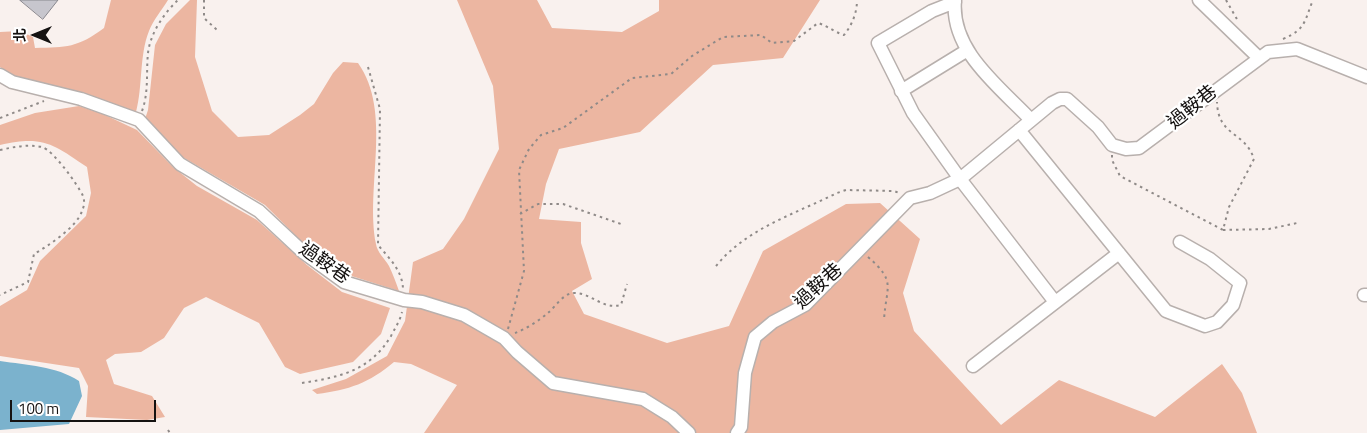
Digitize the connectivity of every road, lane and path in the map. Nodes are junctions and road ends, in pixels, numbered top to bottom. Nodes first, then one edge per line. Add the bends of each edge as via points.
1 (178, 0) edge
2 (204, 0) edge
3 (857, 0) edge
4 (1199, 0) edge
5 (1313, 0) edge
6 (955, 1) edge
7 (217, 30) dead end
8 (1283, 39) dead end
9 (966, 50) junction
10 (1259, 58) junction
11 (368, 67) dead end
12 (0, 75) edge
13 (1367, 77) edge
14 (1217, 88) junction
15 (901, 91) junction
16 (52, 101) dead end
17 (0, 118) edge
18 (139, 120) junction
19 (1032, 120) junction
20 (1019, 130) junction
21 (1112, 145) junction
22 (0, 150) edge
23 (960, 179) junction
24 (910, 198) junction
25 (520, 214) junction
26 (1296, 223) dead end
27 (624, 225) dead end
28 (1222, 230) junction
29 (1180, 242) dead end
30 (860, 250) junction
31 (1119, 253) junction
32 (716, 266) dead end
33 (627, 284) dead end
34 (0, 295) edge
35 (404, 300) junction
36 (1056, 302) junction
37 (884, 320) dead end
38 (504, 338) junction
39 (973, 366) dead end
40 (302, 383) dead end
41 (168, 430) dead end
42 (170, 433) edge
43 (689, 433) edge
44 (737, 433) edge

1 - 18 path via 154,33 148,52 146,100
2 - 7 path via 204,18
3 - 25 path via 850,28 844,35 818,23 794,42 772,43 761,35 723,37 671,74 632,78 563,128 541,135 529,149 519,170
4 - 10 lane
5 - 8 path via 1302,28
6 - 9 lane via 954,14
6 - 15 lane via 878,43
9 - 15 lane
9 - 19 lane
10 - 13 lane, 過鞍巷 via 1277,49 1296,49
10 - 14 lane, 過鞍巷
11 - 35 path via 380,109 378,245 403,281
12 - 18 lane, 過鞍巷 via 12,82 81,99
14 - 21 lane, 過鞍巷 via 1192,111 1139,148
14 - 28 path via 1222,123 1228,131 1246,142 1254,159 1229,208
15 - 23 lane
16 - 17 path via 43,101
18 - 35 lane, 過鞍巷 via 180,164 259,211 304,253 344,282
19 - 20 lane, 過鞍巷
19 - 21 lane, 過鞍巷 via 1052,103 1067,99 1098,126
20 - 23 lane, 過鞍巷
20 - 31 lane
21 - 28 path via 1112,160 1120,176
22 - 34 path via 22,145 44,147 84,198 81,214 53,243 34,254 28,282
23 - 24 lane, 過鞍巷
23 - 36 lane
24 - 30 lane, 過鞍巷
24 - 32 path via 894,191 846,190 836,193 764,227 735,246
25 - 27 path via 538,204 563,204
25 - 38 path via 524,271
26 - 28 path via 1269,229
29 - 31 lane via 1210,259 1240,283 1232,305 1217,322 1204,326 1166,311
30 - 37 path via 886,274
30 - 44 lane, 過鞍巷 via 805,305 773,322 755,337 745,373 741,427
31 - 36 lane
33 - 38 path via 621,304 614,307 573,293 520,331
35 - 38 lane, 過鞍巷 via 464,315
35 - 40 path via 400,320 381,352 361,368 334,378
36 - 39 lane
38 - 43 lane, 過鞍巷 via 553,383 643,399 672,417
41 - 42 path

